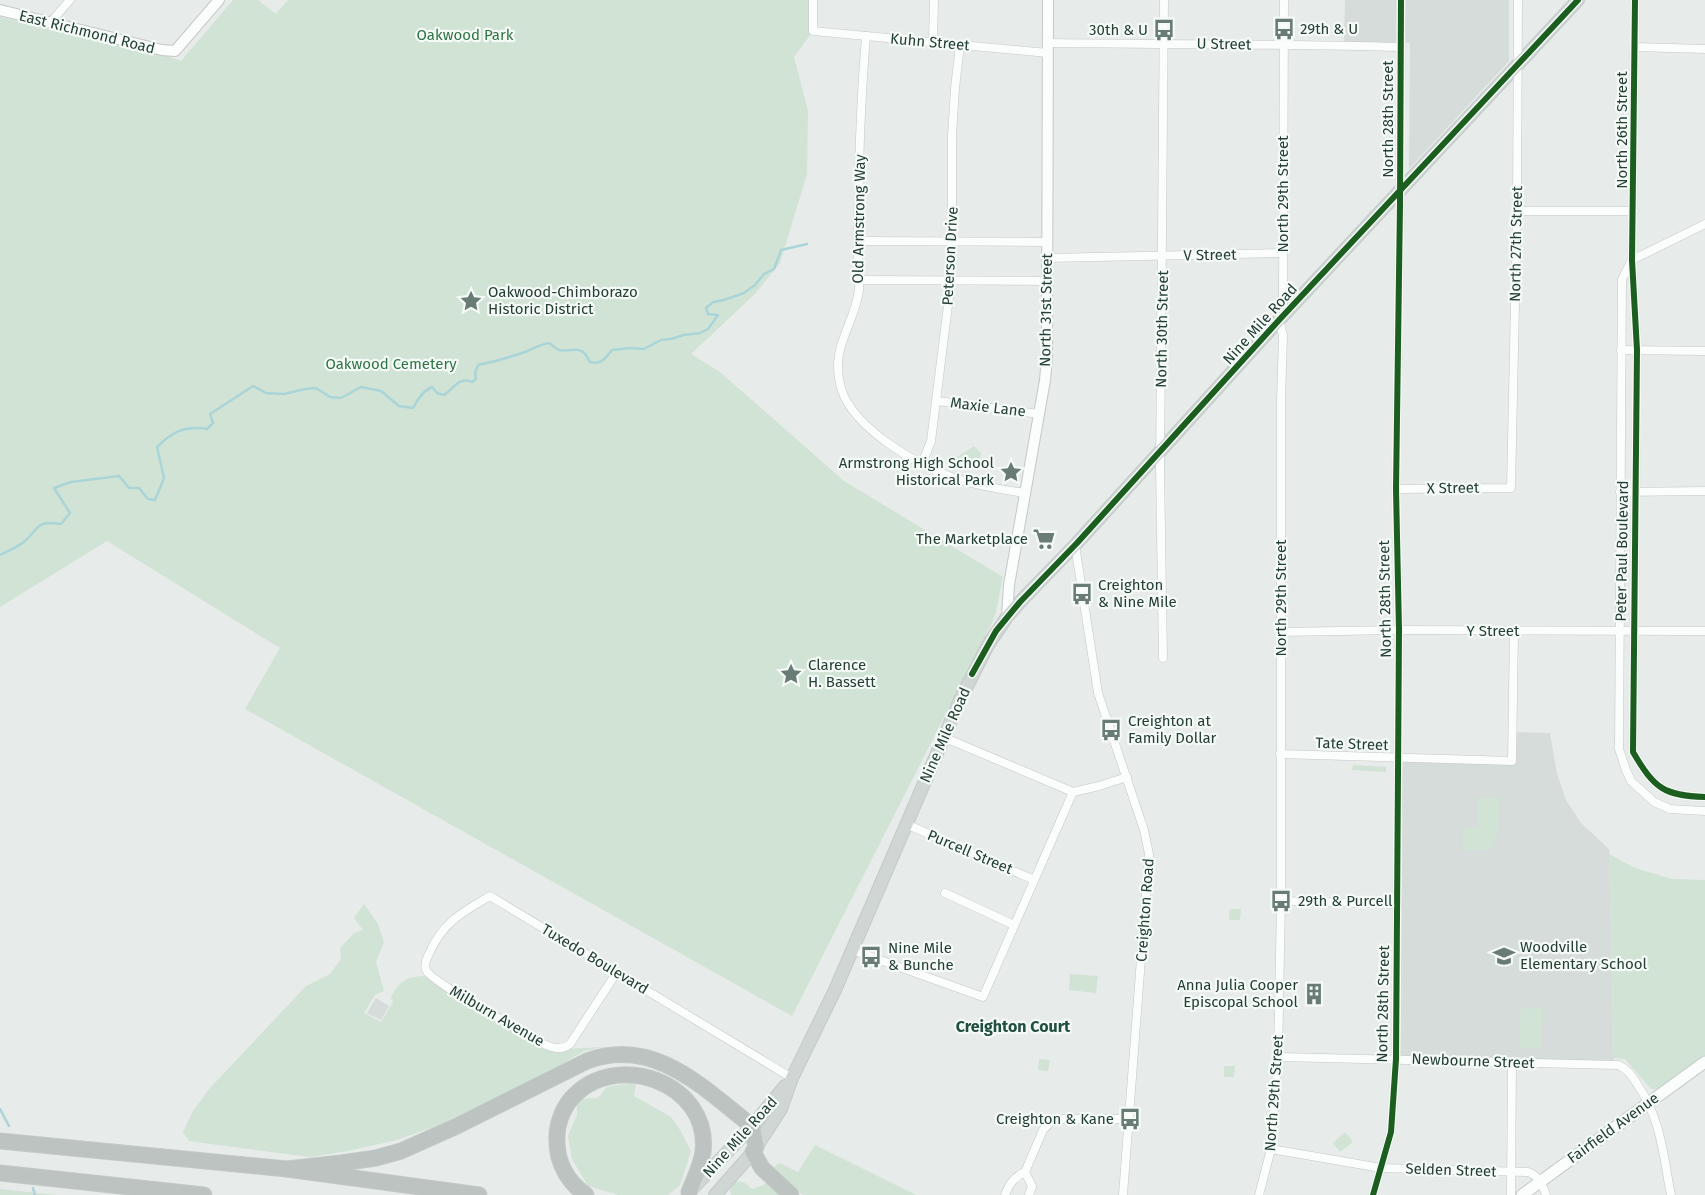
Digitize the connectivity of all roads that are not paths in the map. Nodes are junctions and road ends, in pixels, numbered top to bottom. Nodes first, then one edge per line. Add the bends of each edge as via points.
1 (70, 0) edge
2 (219, 0) edge
3 (813, 0) edge
4 (934, 0) edge
5 (1048, 0) edge
6 (1164, 0) edge
7 (1284, 0) edge
8 (1401, 0) edge
9 (1518, 0) edge
10 (1578, 0) edge
11 (1635, 0) edge
12 (0, 10) edge
13 (50, 23) junction
14 (866, 36) junction
15 (933, 42) junction
16 (1164, 43) junction
17 (960, 45) junction
18 (1284, 46) junction
19 (1400, 47) junction
20 (1635, 47) junction
21 (1048, 48) junction
22 (1705, 49) edge
23 (1518, 64) junction
24 (1400, 191) junction
25 (1517, 211) junction
26 (1634, 211) junction
27 (1705, 224) edge
28 (859, 241) junction
29 (952, 241) junction
30 (1048, 242) junction
31 (1282, 253) junction
32 (1162, 256) junction
33 (1048, 258) junction
34 (1632, 260) junction
35 (859, 280) junction
36 (951, 280) junction
37 (1047, 281) junction
38 (1280, 319) junction
39 (1622, 350) junction
40 (1637, 350) junction
41 (1705, 351) edge
42 (937, 401) junction
43 (1039, 414) junction
44 (1161, 452) junction
45 (921, 464) junction
46 (1511, 488) joint
47 (1396, 489) junction
48 (1705, 491) edge
49 (1620, 492) junction
50 (1635, 492) junction
51 (1024, 493) junction
52 (1075, 545) junction
53 (1006, 617) junction
54 (1399, 630) junction
55 (1620, 630) junction
56 (1514, 631) junction
57 (1634, 631) junction
58 (1281, 632) junction
59 (1705, 632) edge
60 (1163, 658) dead end
61 (943, 737) junction
62 (1280, 754) junction
63 (1397, 758) junction
64 (1127, 777) junction
65 (1073, 792) junction
66 (1705, 797) edge
67 (1705, 811) edge
68 (906, 824) junction
69 (1034, 880) junction
70 (945, 894) dead end
71 (1281, 901) junction
72 (1397, 904) junction
73 (1014, 925) junction
74 (852, 950) junction
75 (618, 972) junction
76 (428, 973) joint
77 (1278, 1057) junction
78 (1396, 1059) junction
79 (1512, 1062) junction
80 (1705, 1062) edge
81 (792, 1078) junction
82 (1649, 1103) junction
83 (1130, 1119) junction
84 (752, 1126) junction
85 (0, 1141) edge
86 (754, 1149) junction
87 (1271, 1149) junction
88 (1381, 1168) junction
89 (286, 1169) junction
90 (1024, 1172) junction
91 (1510, 1172) junction
92 (0, 1173) edge
93 (1540, 1181) junction
94 (687, 1193) edge
95 (204, 1195) edge
96 (479, 1195) edge
97 (586, 1195) edge
98 (715, 1195) edge
99 (791, 1195) edge
100 (1005, 1195) edge
101 (1029, 1195) edge
102 (1123, 1195) edge
103 (1259, 1195) edge
104 (1373, 1195) edge
105 (1511, 1195) edge
106 (1522, 1195) edge
107 (1546, 1195) edge
108 (1671, 1195) edge

1 - 13 street
2 - 13 street, East Richmond Road via 175,51
3 - 14 street, Kuhn Street via 813,31
4 - 15 street
5 - 21 street, North 31st Street
6 - 16 street, North 30th Street
7 - 18 street, North 29th Street
8 - 19 street, North 28th Street
9 - 23 street, North 27th Street
10 - 23 main road, Nine Mile Road
11 - 20 street, North 26th Street
12 - 13 street, East Richmond Road
14 - 15 street, Kuhn Street
14 - 28 street, Old Armstrong Way via 860,112
15 - 17 street, Kuhn Street
16 - 18 street, U Street
16 - 21 street, U Street
16 - 32 street, North 30th Street
17 - 21 street, Kuhn Street
17 - 29 street, Peterson Drive via 952,136
18 - 19 street, U Street
18 - 31 street, North 29th Street
19 - 24 street, North 28th Street
20 - 22 street
20 - 26 street, North 26th Street
21 - 30 street, North 31st Street
23 - 24 main road, Nine Mile Road
23 - 25 street, North 27th Street
24 - 38 main road, Nine Mile Road
24 - 47 street, North 28th Street
25 - 26 street
25 - 46 street, North 27th Street
26 - 34 street, North 26th Street
27 - 34 street
28 - 29 street
28 - 35 street, Old Armstrong Way
29 - 30 street
29 - 36 street, Peterson Drive
30 - 33 street, North 31st Street
31 - 32 street, V Street
31 - 38 street, North 29th Street
32 - 33 street, V Street
32 - 44 street, North 30th Street
33 - 37 street, North 31st Street
34 - 39 street, Peter Paul Boulevard via 1622,279
34 - 40 street, Peter Paul Boulevard
35 - 36 street
35 - 45 street, Old Armstrong Way via 858,294 838,361 844,395 856,414 879,436
36 - 37 street
36 - 42 street, Peterson Drive
37 - 43 street, North 31st Street via 1047,358
38 - 44 main road, Nine Mile Road
38 - 58 street, North 29th Street via 1283,335
39 - 40 street
39 - 49 street, Peter Paul Boulevard
40 - 41 street
40 - 50 street, Peter Paul Boulevard
42 - 43 street, Maxie Lane
42 - 45 street, Peterson Drive via 930,446
43 - 51 street, North 31st Street
44 - 52 main road, Nine Mile Road
44 - 60 street, North 30th Street
45 - 51 street, Old Armstrong Way via 964,481
46 - 47 street, X Street
47 - 54 street, North 28th Street
48 - 50 street
49 - 50 street
49 - 55 street, Peter Paul Boulevard
50 - 57 street, Peter Paul Boulevard
51 - 53 street, North 31st Street
52 - 53 main road, Nine Mile Road
52 - 64 street, Creighton Road via 1098,693
53 - 61 main road, Nine Mile Road via 978,662
54 - 56 street, Y Street
54 - 58 street, Y Street
54 - 63 street, North 28th Street
55 - 56 street, Y Street
55 - 57 street, Y Street
55 - 67 street, Peter Paul Boulevard via 1619,749 1626,770 1632,781 1654,802 1670,809
56 - 63 street, Tate Street via 1512,760
57 - 59 street, Y Street
57 - 66 street, Peter Paul Boulevard via 1633,752 1657,786 1669,793
58 - 62 street, North 29th Street
61 - 65 street
61 - 68 main road, Nine Mile Road
62 - 63 street, Tate Street
62 - 71 street, North 29th Street
63 - 72 street, North 28th Street
64 - 65 street
64 - 83 street, Creighton Road via 1149,854
65 - 69 street
68 - 69 street, Purcell Street
68 - 74 main road, Nine Mile Road
69 - 73 street
70 - 73 street
71 - 72 street
71 - 77 street, North 29th Street
72 - 78 street, North 28th Street
73 - 74 street via 983,997
74 - 81 main road, Nine Mile Road
75 - 76 street, Milburn Avenue via 565,1048 542,1043
75 - 76 street, Tuxedo Boulevard via 490,896 459,914 443,929 428,956 425,967
75 - 81 street, Tuxedo Boulevard
77 - 78 street, Newbourne Street
77 - 87 street, North 29th Street
78 - 79 street, Newbourne Street
78 - 88 street, North 28th Street via 1391,1132
79 - 82 street, Newbourne Street via 1618,1065 1629,1072
79 - 91 street
80 - 82 main road, Fairfield Avenue
81 - 84 main road, Nine Mile Road
81 - 86 main road, Nine Mile Road via 781,1108
82 - 93 main road, Fairfield Avenue
82 - 108 street via 1658,1124
83 - 90 street via 1053,1120 1043,1130
83 - 102 street, Creighton Road
84 - 86 highway
84 - 89 highway via 684,1074 658,1060 633,1055 607,1056 587,1062 401,1151 376,1158
84 - 94 main road, Nine Mile Road
85 - 89 highway
86 - 98 main road, Nine Mile Road
86 - 99 highway via 762,1168
87 - 88 street, Selden Street
87 - 103 street, North 29th Street
88 - 91 street, Selden Street
88 - 104 street, North 28th Street
89 - 96 highway
90 - 100 street via 1015,1176
90 - 101 street via 1032,1186
91 - 93 street, Selden Street via 1532,1173
91 - 105 street
92 - 95 highway
93 - 106 main road, Fairfield Avenue
93 - 107 street
94 - 97 highway via 703,1151 702,1129 694,1110 668,1086 622,1074 587,1084 568,1102 560,1121 556,1139 562,1165

